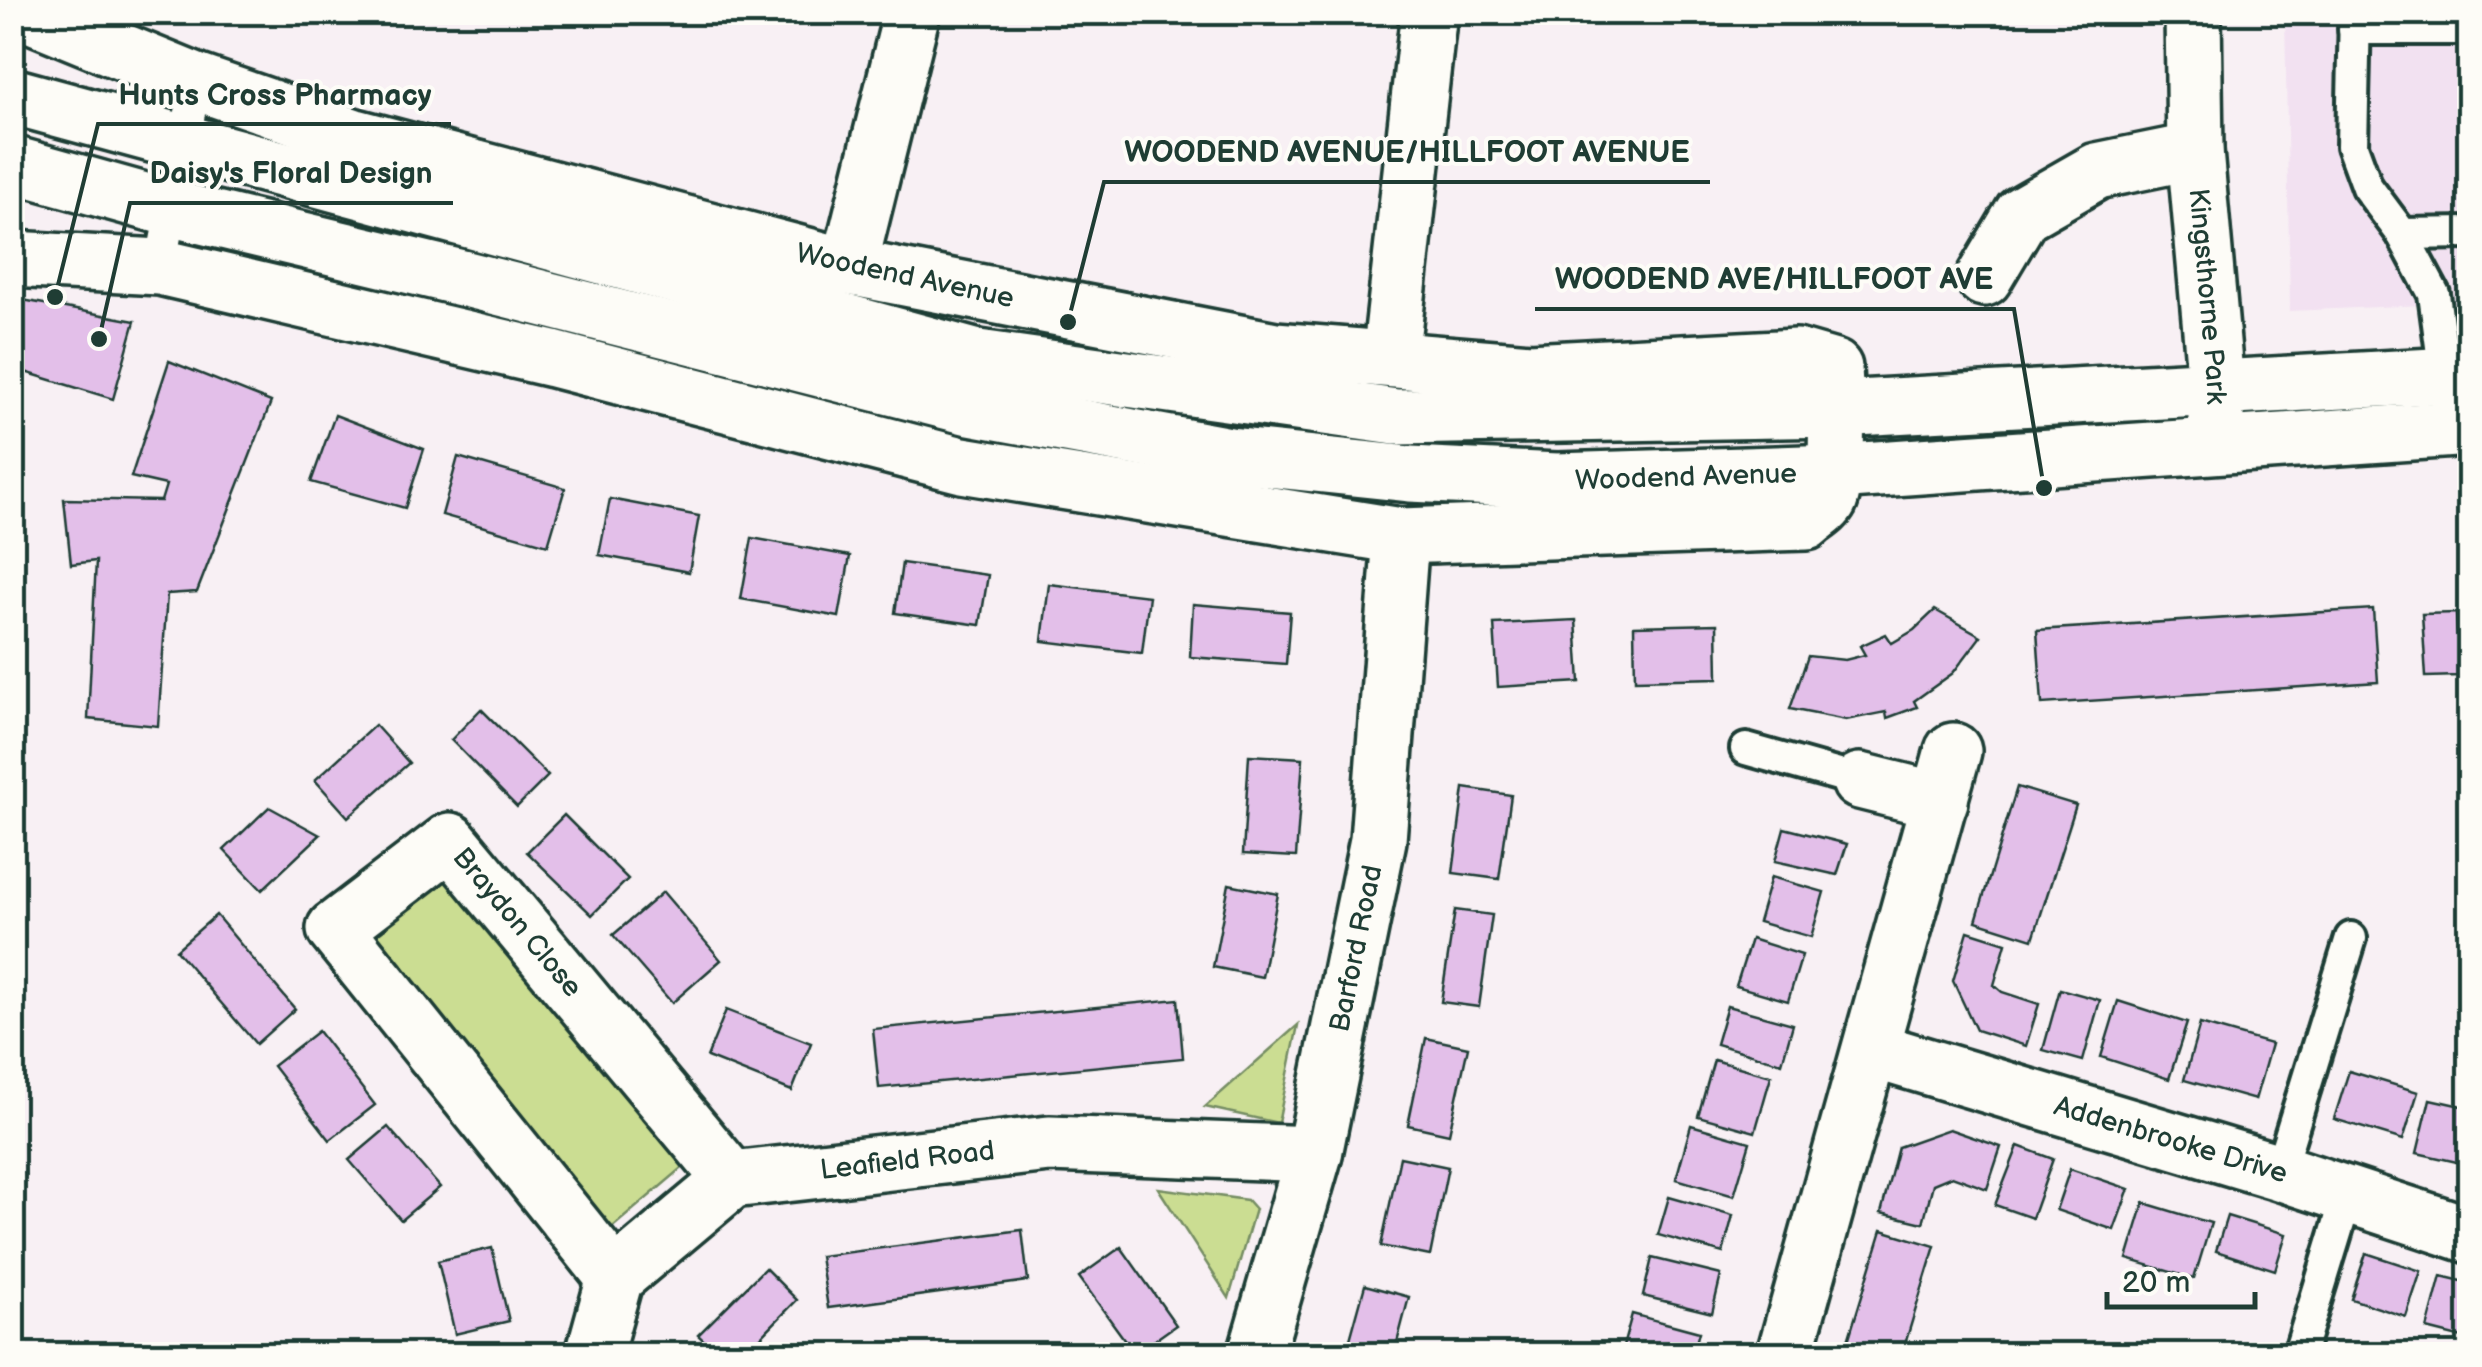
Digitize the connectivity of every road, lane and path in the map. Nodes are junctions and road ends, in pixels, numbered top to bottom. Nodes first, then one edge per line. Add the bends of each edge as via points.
1 (25, 12) edge
2 (912, 12) edge
3 (2194, 12) edge
4 (1428, 20) dead end
5 (2354, 21) edge
6 (2470, 28) edge
7 (196, 82) junction
8 (12, 96) edge
9 (183, 142) junction
10 (2195, 151) junction
11 (12, 164) edge
12 (12, 182) edge
13 (80, 183) junction
14 (170, 208) junction
15 (2470, 233) edge
16 (2402, 234) junction
17 (12, 259) edge
18 (160, 267) junction
19 (849, 267) junction
20 (1984, 278) dead end
21 (1390, 359) junction
22 (2458, 375) edge
23 (2216, 386) junction
24 (1838, 409) junction
25 (2470, 428) edge
26 (2216, 444) junction
27 (1834, 472) junction
28 (1401, 536) junction
29 (1746, 749) dead end
30 (1860, 782) joint
31 (2351, 938) dead end
32 (1872, 1050) junction
33 (1314, 1154) junction
34 (2279, 1172) junction
35 (732, 1180) junction
36 (2347, 1197) junction
37 (2470, 1235) edge
38 (614, 1278) junction
39 (594, 1354) edge
40 (1256, 1354) edge
41 (1784, 1354) edge
42 (2299, 1354) edge

1 - 7 street, Woodend Avenue
2 - 19 street
3 - 10 street, Kingsthorne Park
4 - 21 street
5 - 6 lane
5 - 16 lane via 2352,146 2367,186
7 - 9 lane
7 - 19 street, Woodend Avenue via 352,136
8 - 9 street, Woodend Avenue
9 - 14 lane
9 - 24 street, Woodend Avenue via 978,358 1396,417
10 - 20 street, Kingsthorne Park via 2097,172 2022,214
10 - 23 street, Kingsthorne Park
11 - 13 street, Woodend Avenue
12 - 13 street
13 - 14 street, Woodend Avenue
14 - 18 lane
14 - 27 street, Woodend Avenue via 970,407 1230,456 1557,480
15 - 16 lane
16 - 22 lane via 2434,294
17 - 18 street, Woodend Avenue
18 - 28 street, Woodend Avenue via 962,465
19 - 21 street, Woodend Avenue via 1275,350
21 - 24 street, Woodend Avenue via 1530,370 1796,357 1834,368
22 - 23 street, Woodend Avenue
23 - 24 street, Woodend Avenue
23 - 26 street, Kingsthorne Park
24 - 27 street
25 - 26 street, Woodend Avenue
26 - 27 street, Woodend Avenue
27 - 28 street, Woodend Avenue via 1829,501 1806,522
28 - 33 street, Barford Road via 1378,840
29 - 30 lane
30 - 32 street via 1947,776
31 - 34 lane
32 - 34 street, Addenbrooke Drive
32 - 41 street
33 - 35 street, Leafield Road via 1050,1144
33 - 40 street, Barford Road
34 - 36 street, Addenbrooke Drive
35 - 38 street
35 - 38 street, Braydon Close via 450,841 335,929
36 - 37 street, Addenbrooke Drive
36 - 42 lane
38 - 39 street

